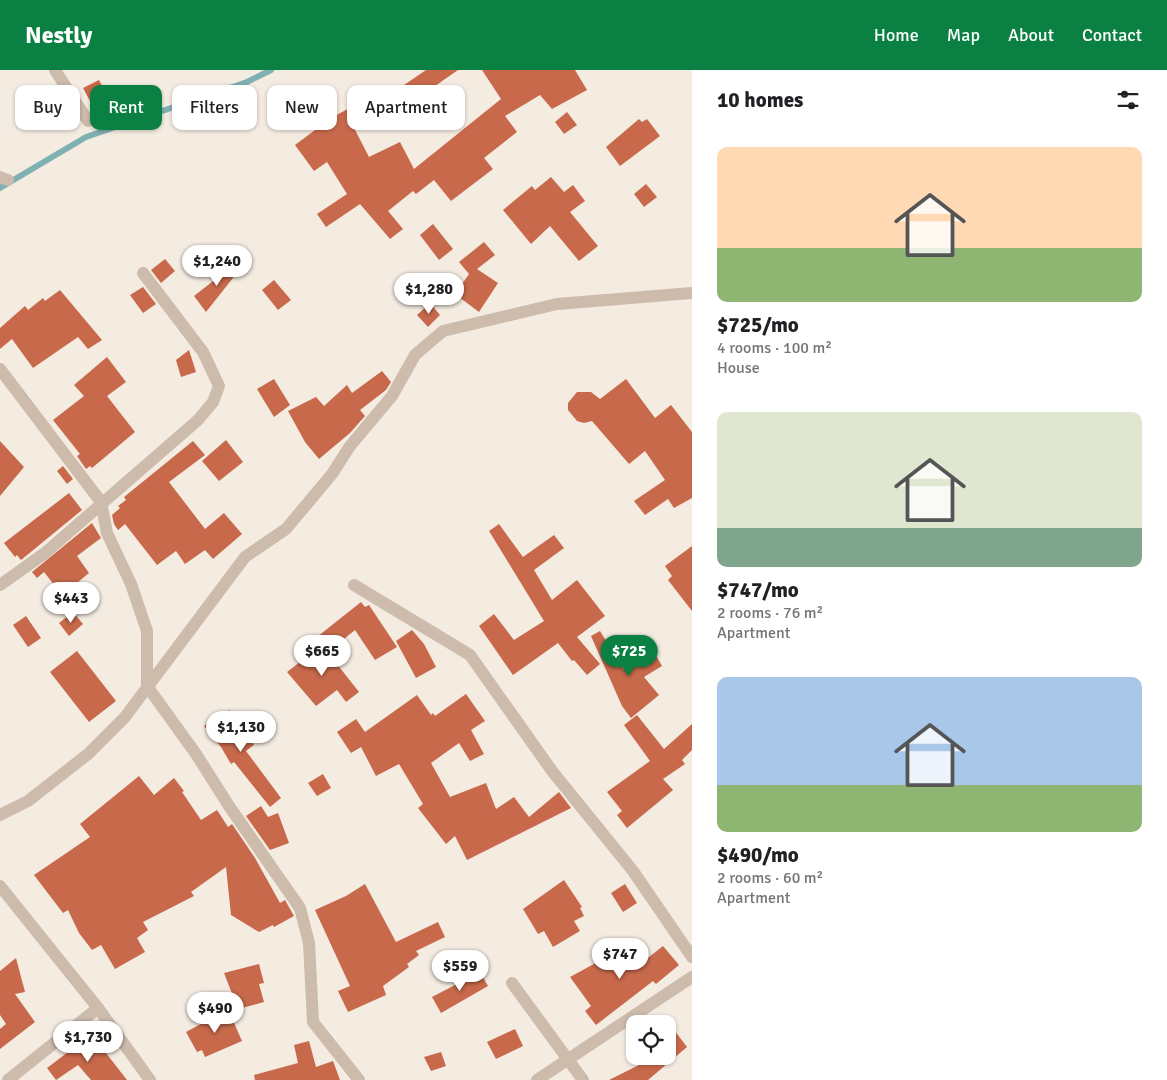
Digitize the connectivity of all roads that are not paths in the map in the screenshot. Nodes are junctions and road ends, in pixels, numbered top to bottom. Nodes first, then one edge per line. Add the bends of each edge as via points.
1 (55, 70) edge
2 (88, 121) dead end
3 (144, 272) dead end
4 (692, 293) edge
5 (0, 369) edge
6 (101, 502) junction
7 (0, 585) edge
8 (354, 585) dead end
9 (147, 686) junction
10 (0, 815) edge
11 (0, 886) edge
12 (692, 957) edge
13 (692, 977) edge
14 (512, 983) dead end
15 (98, 1008) junction
16 (567, 1060) junction
17 (8, 1080) edge
18 (150, 1080) edge
19 (359, 1080) edge
20 (537, 1080) edge
21 (583, 1080) edge

1 - 2 street
3 - 6 street via 203,352 219,386 213,402 198,420
4 - 9 street via 558,304 443,331 415,355 392,396 286,529 245,557
5 - 6 street
6 - 7 street via 45,553
6 - 9 street via 108,533 131,584 147,631
8 - 12 street via 470,655 552,770 633,871
9 - 10 street via 124,717 88,754 28,801
9 - 19 street via 300,908 309,943 313,1022
11 - 15 street
13 - 16 street
14 - 16 street
15 - 17 street
15 - 18 street
16 - 20 street
16 - 21 street

